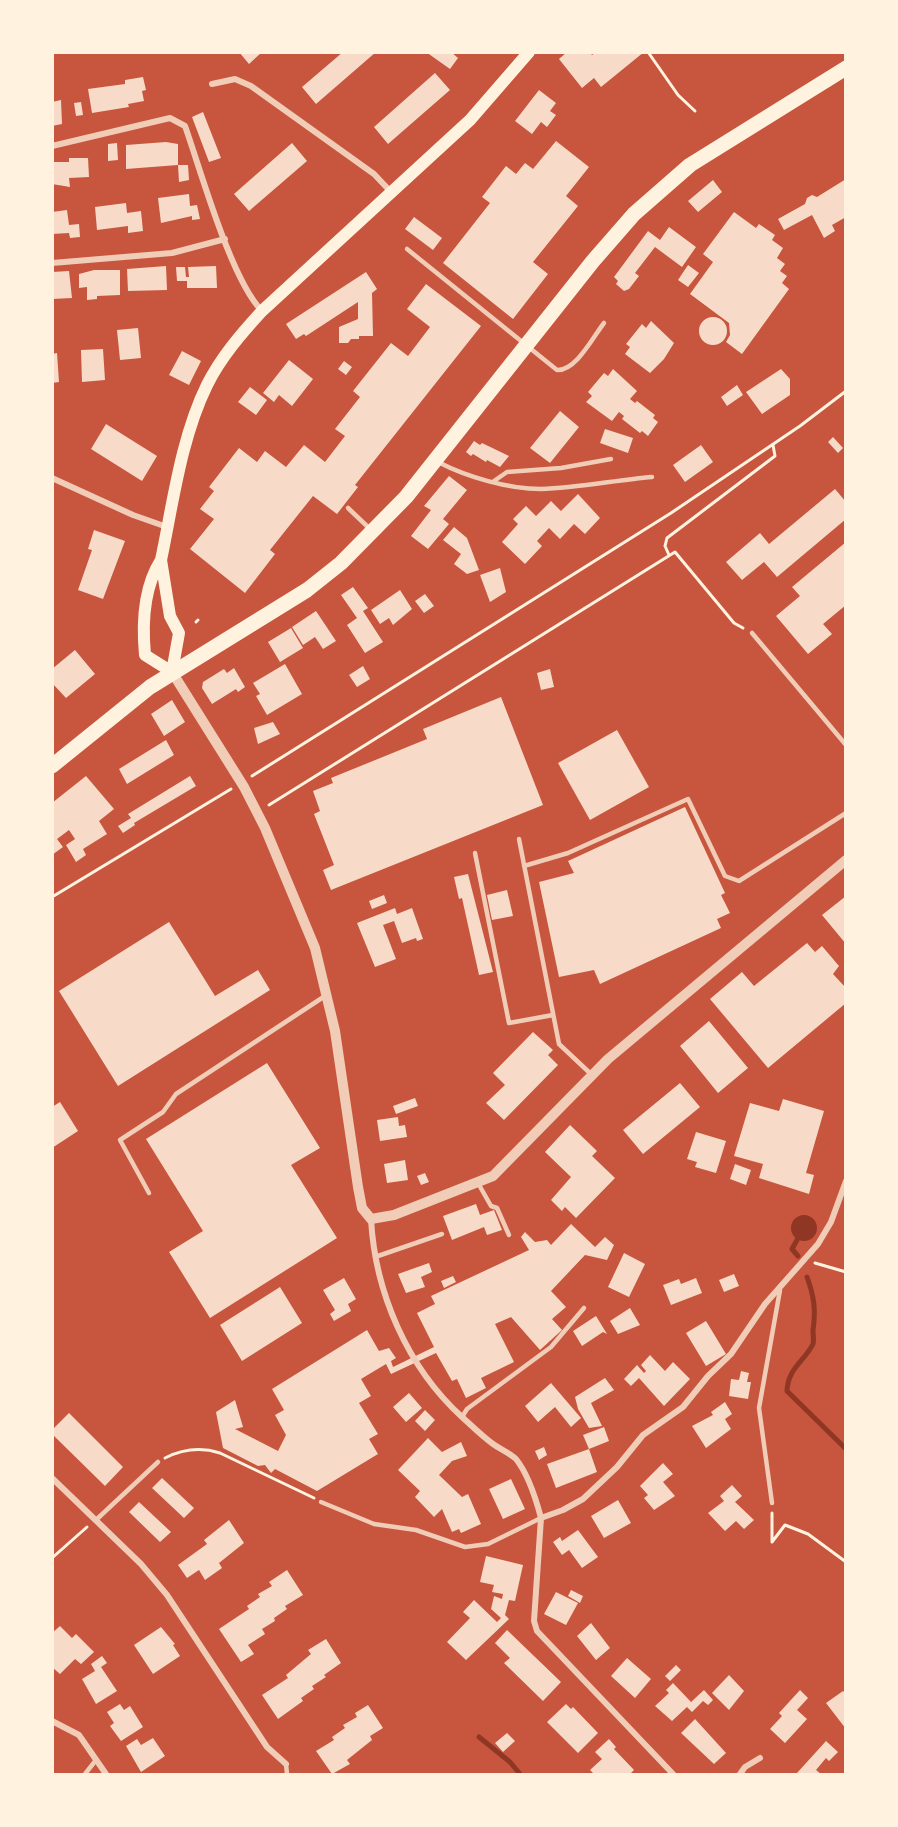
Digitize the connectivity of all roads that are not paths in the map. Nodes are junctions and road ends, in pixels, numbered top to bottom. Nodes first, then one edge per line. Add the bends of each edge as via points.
1 (529, 52) edge
2 (846, 68) edge
3 (212, 84) dead end
4 (52, 146) edge
5 (392, 193) junction
6 (225, 239) junction
7 (407, 249) dead end
8 (52, 263) edge
9 (262, 311) junction
10 (604, 323) dead end
11 (526, 346) junction
12 (611, 459) dead end
13 (436, 460) junction
14 (652, 477) dead end
15 (52, 478) edge
16 (494, 481) junction
17 (348, 508) dead end
18 (168, 527) junction
19 (374, 533) junction
20 (161, 560) junction
21 (752, 633) road end
22 (172, 672) junction
23 (846, 746) edge
24 (52, 766) edge
25 (846, 813) edge
26 (519, 839) dead end
27 (475, 854) dead end
28 (846, 860) edge
29 (524, 866) junction
30 (326, 995) junction
31 (553, 1015) junction
32 (592, 1075) junction
33 (846, 1181) edge
34 (478, 1183) junction
35 (149, 1193) dead end
36 (371, 1219) junction
37 (442, 1234) dead end
38 (509, 1235) dead end
39 (375, 1257) junction
40 (781, 1285) junction
41 (584, 1308) dead end
42 (462, 1417) junction
43 (158, 1462) road end
44 (52, 1478) edge
45 (321, 1502) road end
46 (772, 1503) road end
47 (541, 1518) junction
48 (97, 1519) junction
49 (52, 1720) edge
50 (760, 1758) dead end
51 (96, 1760) junction
52 (286, 1764) joint
53 (85, 1774) edge
54 (106, 1774) edge
55 (287, 1774) edge
56 (673, 1774) edge
57 (740, 1774) edge

1 - 5 main road via 483,107
2 - 11 main road via 727,140 667,183 605,246
3 - 5 street via 235,79 250,86 374,174
4 - 6 street via 170,118 185,126
5 - 9 main road
6 - 8 street via 172,253
6 - 9 street via 252,301
7 - 11 lane
9 - 18 main road via 224,356 203,395 188,437
10 - 11 lane via 563,370 555,369
11 - 13 main road
12 - 16 lane via 507,472
13 - 16 lane via 456,471
13 - 19 main road
14 - 16 lane via 540,489
15 - 18 street
17 - 19 lane
18 - 20 main road
19 - 22 main road via 307,590
20 - 22 main road via 170,616 179,633
20 - 22 main road via 153,573 142,621 145,655
21 - 23 lane
22 - 24 main road via 126,704
22 - 30 street via 257,813 315,948
25 - 29 lane via 739,881 725,876 688,799 568,853
26 - 29 lane
27 - 31 lane via 509,1023
28 - 32 street
29 - 31 lane
30 - 35 lane via 176,1094 163,1112 120,1140
30 - 36 street via 362,1208
31 - 32 lane via 560,1044
32 - 34 street via 499,1172
33 - 40 street via 831,1222
34 - 36 street via 394,1215
34 - 38 lane via 491,1206 497,1208
36 - 39 street
37 - 39 lane
39 - 42 street via 383,1291 412,1354 432,1386
40 - 46 lane via 759,1408
40 - 47 street via 731,1354 683,1407 643,1435 584,1499
41 - 42 lane via 551,1347 467,1409
42 - 47 street via 514,1457
43 - 48 lane
44 - 48 street
45 - 47 lane via 374,1524 416,1530 465,1547 488,1544
47 - 56 street via 534,1621 537,1631
48 - 52 street via 167,1595 267,1747
49 - 51 street via 79,1735
50 - 57 street
51 - 53 lane
51 - 54 street
52 - 55 lane

